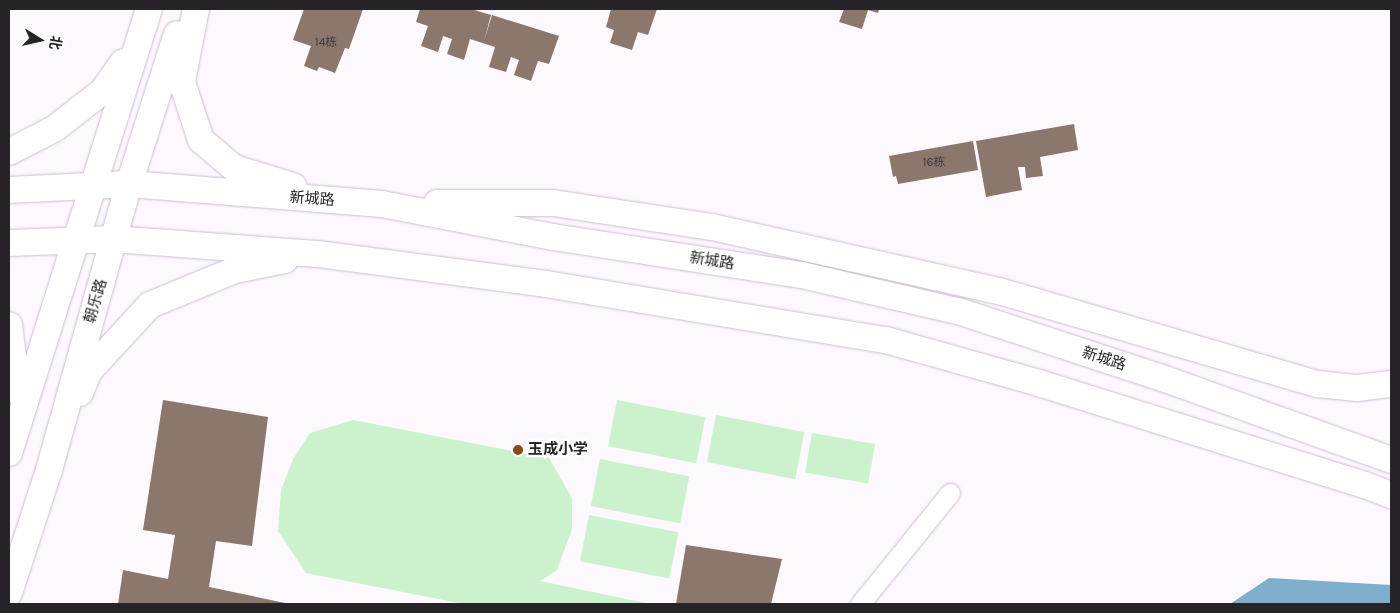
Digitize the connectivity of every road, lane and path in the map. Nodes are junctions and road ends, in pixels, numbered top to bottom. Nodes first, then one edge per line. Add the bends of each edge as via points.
1 (149, 9) edge
2 (185, 9) edge
3 (196, 9) edge
4 (140, 36) junction
5 (9, 152) edge
6 (129, 184) junction
7 (92, 186) junction
8 (9, 190) edge
9 (366, 203) junction
10 (74, 239) junction
11 (113, 239) junction
12 (9, 243) edge
13 (319, 254) junction
14 (9, 325) edge
15 (1391, 384) edge
16 (9, 390) edge
17 (9, 453) edge
18 (1391, 460) edge
19 (49, 470) junction
20 (950, 493) dead end
21 (1391, 496) edge
22 (9, 593) edge
23 (860, 604) edge

1 - 4 street
2 - 6 street, 朝乐路
3 - 9 street via 182,82 201,140 234,168 305,190
4 - 5 street via 103,91 54,129
4 - 7 street
6 - 7 street, 新城路
6 - 9 street, 新城路
6 - 11 street, 朝乐路
7 - 8 street, 新城路
7 - 10 street
9 - 15 street via 553,203 712,227 999,291 1318,384 1357,388
9 - 18 street, 新城路 via 553,237 802,275 961,312 1165,379
10 - 11 street
10 - 12 street
10 - 17 street
11 - 13 street
11 - 19 street, 朝乐路
13 - 19 street via 235,270 150,305 89,371
13 - 21 street via 546,284 886,340 1048,386 1365,485
14 - 16 street via 13,356
19 - 22 street, 朝乐路
20 - 23 street

